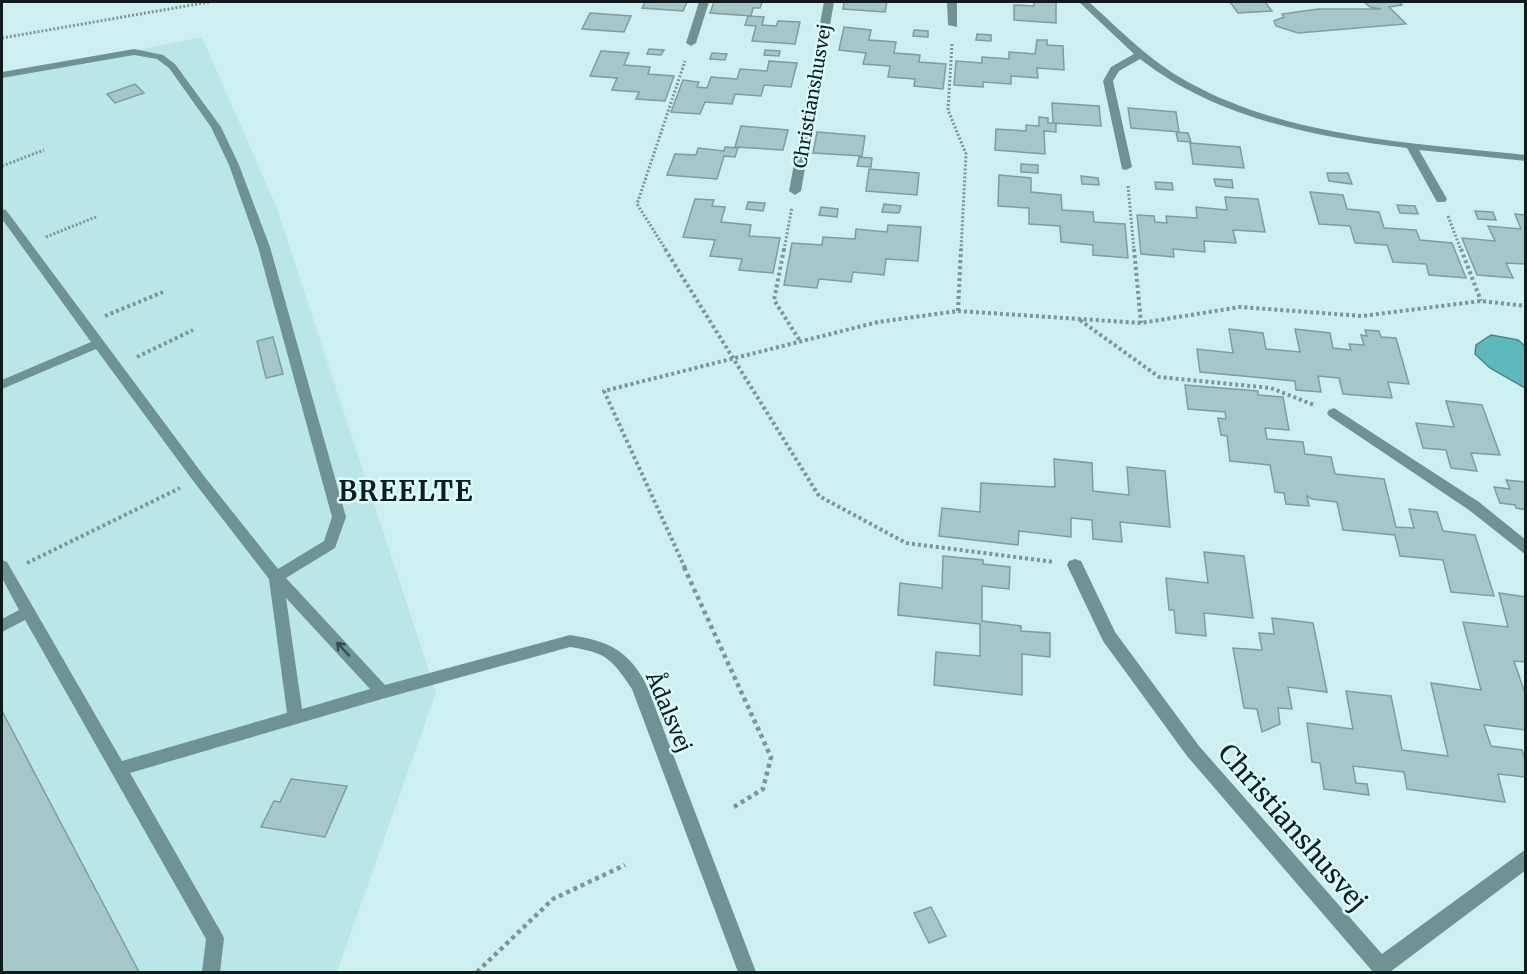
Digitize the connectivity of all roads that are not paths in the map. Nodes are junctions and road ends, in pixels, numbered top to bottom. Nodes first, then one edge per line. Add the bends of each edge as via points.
1 (704, 2) edge
2 (829, 2) edge
3 (952, 2) edge
4 (1084, 2) edge
5 (953, 25) road end
6 (691, 43) road end
7 (1140, 55) junction
8 (2, 75) edge
9 (1411, 145) junction
10 (1526, 158) edge
11 (1126, 167) road end
12 (795, 191) road end
13 (1441, 199) road end
14 (2, 212) edge
15 (99, 342) junction
16 (2, 385) edge
17 (1334, 413) road end
18 (1526, 549) edge
19 (1075, 565) road end
20 (4, 570) edge
21 (276, 577) junction
22 (28, 612) junction
23 (2, 626) edge
24 (382, 692) junction
25 (295, 718) junction
26 (117, 770) junction
27 (1526, 858) edge
28 (211, 972) edge
29 (747, 972) edge

1 - 6 street
2 - 12 street, Christianshusvej
3 - 5 street
4 - 7 street
7 - 9 street via 1186,85 1245,110 1325,131
7 - 11 street via 1115,69 1108,81
8 - 21 lane via 134,52 160,57 172,66 216,127 264,247 339,517 330,544
9 - 10 street
9 - 13 street
14 - 15 lane
15 - 16 lane
15 - 21 lane
17 - 18 street via 1474,506
19 - 27 street, Christianshusvej via 1109,636 1193,750 1381,967
20 - 22 lane
24 -> 21 lane
21 - 25 lane
22 - 23 lane
22 - 26 lane
24 - 25 lane, Ådalsvej
24 - 29 lane, Ådalsvej via 570,641 617,653 639,686
25 - 26 lane, Ådalsvej
26 - 28 lane via 214,938

